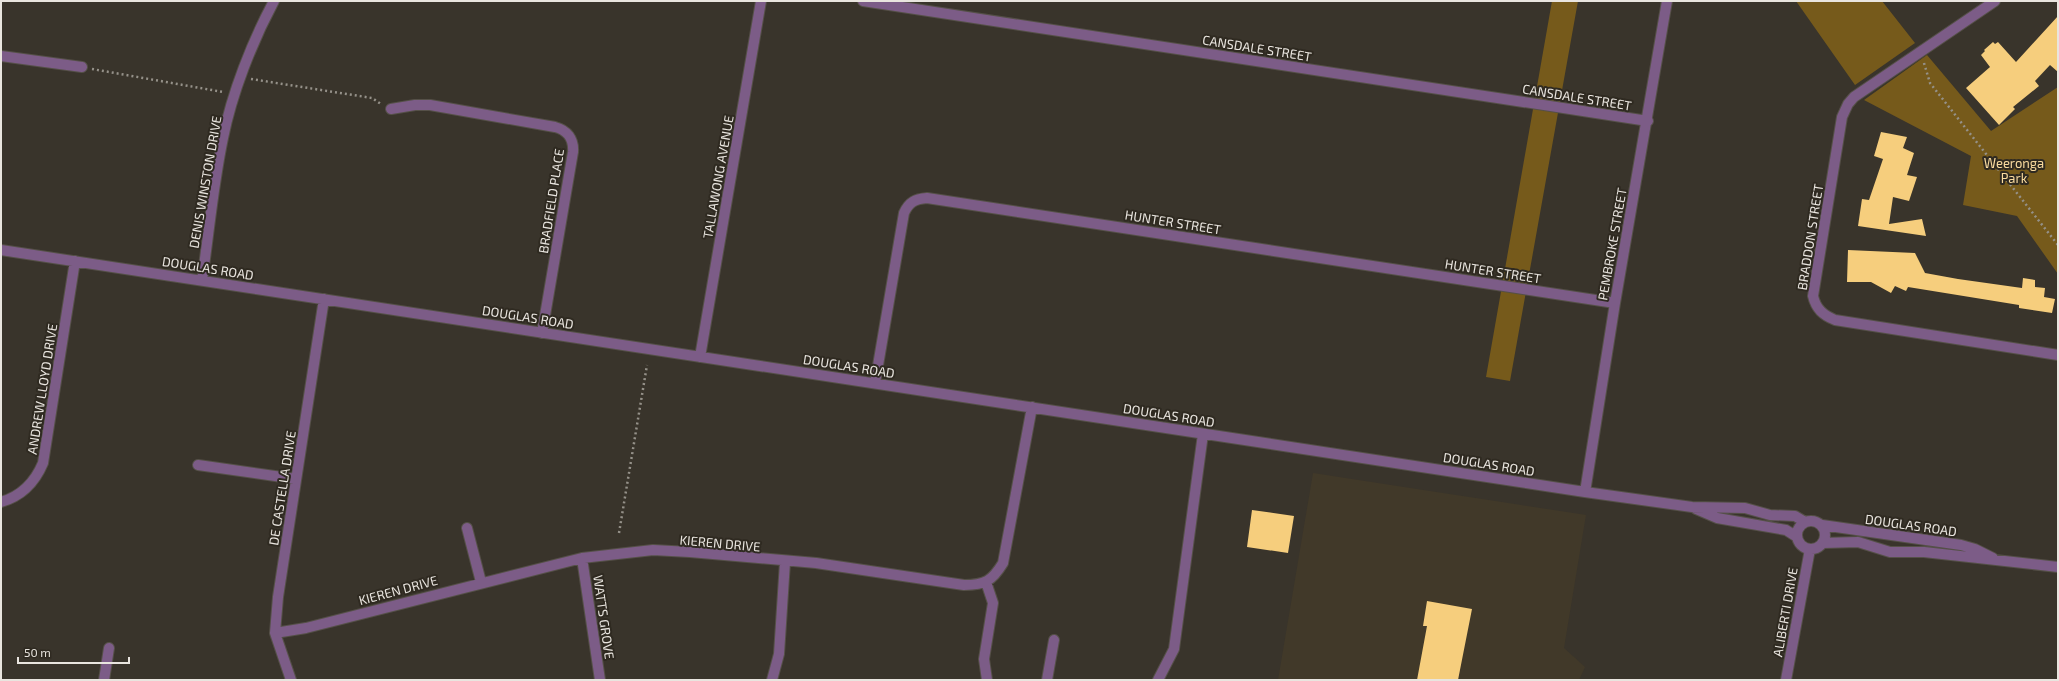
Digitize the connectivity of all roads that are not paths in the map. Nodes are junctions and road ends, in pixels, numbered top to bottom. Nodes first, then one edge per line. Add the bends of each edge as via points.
1 (274, 1) edge
2 (761, 1) edge
3 (863, 1) edge
4 (1667, 1) edge
5 (1996, 1) edge
6 (1, 56) edge
7 (82, 67) road end
8 (391, 109) road end
9 (1648, 121) junction
10 (1, 250) edge
11 (75, 260) junction
12 (202, 280) junction
13 (324, 299) junction
14 (1615, 303) junction
15 (542, 333) junction
16 (2058, 355) edge
17 (700, 357) junction
18 (875, 383) junction
19 (1032, 407) junction
20 (1203, 434) junction
21 (198, 465) dead end
22 (296, 479) junction
23 (1585, 492) junction
24 (1, 502) edge
25 (1692, 507) junction
26 (1805, 522) junction
27 (1822, 525) junction
28 (467, 528) dead end
29 (1798, 537) junction
30 (1823, 543) junction
31 (1810, 549) junction
32 (582, 558) junction
33 (1994, 559) junction
34 (785, 562) junction
35 (2058, 567) edge
36 (481, 582) junction
37 (986, 582) junction
38 (275, 633) junction
39 (1054, 640) dead end
40 (109, 648) dead end
41 (104, 680) edge
42 (291, 680) edge
43 (600, 680) edge
44 (772, 680) edge
45 (986, 680) edge
46 (1047, 680) edge
47 (1158, 680) edge
48 (1786, 680) edge

1 - 12 street, DENIS WINSTON DRIVE via 241,77 223,139
2 - 17 street, TALLAWONG AVENUE
3 - 9 street, CANSDALE STREET
4 - 9 street, PEMBROKE STREET
5 - 16 street, BRADDON STREET via 1854,97 1845,110 1813,290 1815,302 1823,314 1835,320
6 - 7 street
8 - 15 street, BRADFIELD PLACE via 430,105 555,127 569,135 573,143 573,152
9 - 14 street, PEMBROKE STREET
10 - 11 street, DOUGLAS ROAD
11 - 12 street, DOUGLAS ROAD
11 - 24 street, ANDREW LLOYD DRIVE via 43,463 33,482 21,492
12 - 13 street, DOUGLAS ROAD
13 - 15 street, DOUGLAS ROAD
13 - 22 street, DE CASTELLA DRIVE
14 - 18 street, HUNTER STREET via 927,198 912,202 904,213
14 - 23 street, PEMBROKE STREET
15 - 17 street, DOUGLAS ROAD
17 - 18 street, DOUGLAS ROAD
18 - 19 street, DOUGLAS ROAD
19 - 20 street, DOUGLAS ROAD
19 - 37 street via 1003,563 995,576
20 - 23 street, DOUGLAS ROAD
20 - 47 street via 1174,649
21 - 22 street
22 - 38 street, DE CASTELLA DRIVE
23 - 25 street, DOUGLAS ROAD
25 - 26 street, DOUGLAS ROAD via 1745,508 1770,515 1795,516
25 - 29 street, DOUGLAS ROAD via 1717,518 1786,530
26 - 27 street, DOUGLAS ROAD via 1814,521
26 - 29 street via 1799,528
27 - 30 street via 1825,533
27 - 33 street, DOUGLAS ROAD via 1961,545
28 - 36 street
29 - 31 street, DOUGLAS ROAD via 1802,545
30 - 31 street, DOUGLAS ROAD
30 - 33 street, DOUGLAS ROAD via 1858,542 1890,552 1924,552
31 - 48 street, ALIBERTI DRIVE
32 - 34 street, KIEREN DRIVE via 653,550
32 - 36 street, KIEREN DRIVE
32 - 43 street, WATTS GROVE
33 - 35 street, DOUGLAS ROAD
34 - 37 street, KIEREN DRIVE via 816,563 964,585
34 - 44 street via 779,654
36 - 38 street, KIEREN DRIVE via 306,628
37 - 45 street via 993,603 984,659
38 - 42 street, DE CASTELLA DRIVE
39 - 46 street
40 - 41 street

